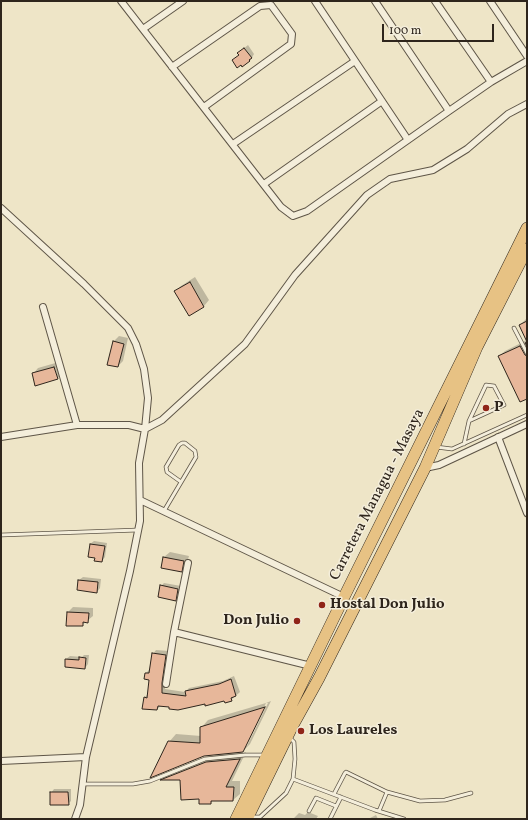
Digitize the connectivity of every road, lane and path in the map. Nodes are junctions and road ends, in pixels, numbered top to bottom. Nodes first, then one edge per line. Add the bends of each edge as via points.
1 (121, 1) edge
2 (183, 1) edge
3 (315, 1) edge
4 (375, 1) edge
5 (435, 1) edge
6 (490, 1) edge
7 (143, 29) junction
8 (527, 56) edge
9 (355, 61) junction
10 (527, 61) edge
11 (172, 67) junction
12 (491, 82) junction
13 (382, 101) junction
14 (527, 104) edge
15 (204, 108) junction
16 (449, 111) junction
17 (408, 140) junction
18 (233, 144) junction
19 (264, 184) junction
20 (1, 208) edge
21 (527, 228) edge
22 (527, 249) edge
23 (43, 307) dead end
24 (514, 328) dead end
25 (527, 353) edge
26 (527, 415) edge
27 (469, 422) junction
28 (527, 424) edge
29 (77, 425) junction
30 (145, 429) junction
31 (1, 437) edge
32 (498, 437) junction
33 (464, 444) junction
34 (434, 446) junction
35 (425, 468) junction
36 (181, 482) junction
37 (140, 500) junction
38 (164, 511) junction
39 (527, 513) edge
40 (138, 530) junction
41 (1, 535) edge
42 (188, 563) dead end
43 (344, 597) junction
44 (174, 632) junction
45 (311, 666) junction
46 (166, 684) dead end
47 (288, 736) junction
48 (267, 756) junction
49 (86, 757) junction
50 (1, 761) edge
51 (293, 779) junction
52 (82, 784) junction
53 (387, 792) junction
54 (471, 793) dead end
55 (334, 794) junction
56 (341, 797) junction
57 (336, 806) junction
58 (309, 811) dead end
59 (379, 811) junction
60 (247, 818) edge
61 (75, 819) edge
62 (236, 819) edge
63 (330, 819) edge
64 (404, 819) edge

1 - 7 street
2 - 7 street
3 - 9 street
4 - 16 street
5 - 12 street
6 - 8 street
7 - 11 street
9 - 13 street
9 - 18 street
10 - 12 street
11 - 15 street
11 - 15 street via 260,6 271,5 292,34 291,44
12 - 16 street
13 - 17 street
13 - 19 street
14 - 30 street via 508,114 467,149 433,170 390,179 367,195 295,276 245,344 162,420
15 - 18 street
16 - 17 street
17 - 19 street via 307,211 293,216 281,207
18 - 19 street
20 - 30 street via 128,328 144,369 148,398
21 - 43 highway, Carretera Managua - Masaya
22 - 34 highway, Carretera Managua - Masaya via 477,347
23 - 29 street
24 - 25 lane
26 - 33 lane
27 - 27 lane via 504,405 494,386 486,385
27 - 33 lane
28 - 32 street
29 - 30 street via 129,425
29 - 31 street
30 - 37 street via 139,463
32 - 35 street via 439,465
32 - 39 street
33 - 34 lane via 452,449
34 - 35 highway, Carretera Managua - Masaya
35 - 47 highway, Carretera Managua - Masaya
36 - 36 lane via 196,458 195,451 185,443 180,445 166,468 167,472
36 - 38 lane
37 - 38 street
37 - 40 street
38 - 43 street
40 - 41 lane
40 - 49 street
42 - 44 street
43 - 45 highway, Carretera Managua - Masaya
44 - 45 street
44 - 46 street
45 - 48 highway, Carretera Managua - Masaya
47 - 51 lane via 294,742
47 - 60 highway, Carretera Managua - Masaya
48 - 52 lane via 245,755 205,759 150,781 133,784
48 - 62 highway, Carretera Managua - Masaya
49 - 50 street
49 - 52 street
51 - 55 lane
51 - 60 lane via 286,793 260,817
52 - 61 street via 80,805
53 - 54 lane via 420,801 445,800
53 - 55 lane via 346,772
53 - 59 lane
55 - 56 lane
56 - 57 lane
56 - 59 lane
57 - 58 lane via 316,798
57 - 63 lane
59 - 64 lane

